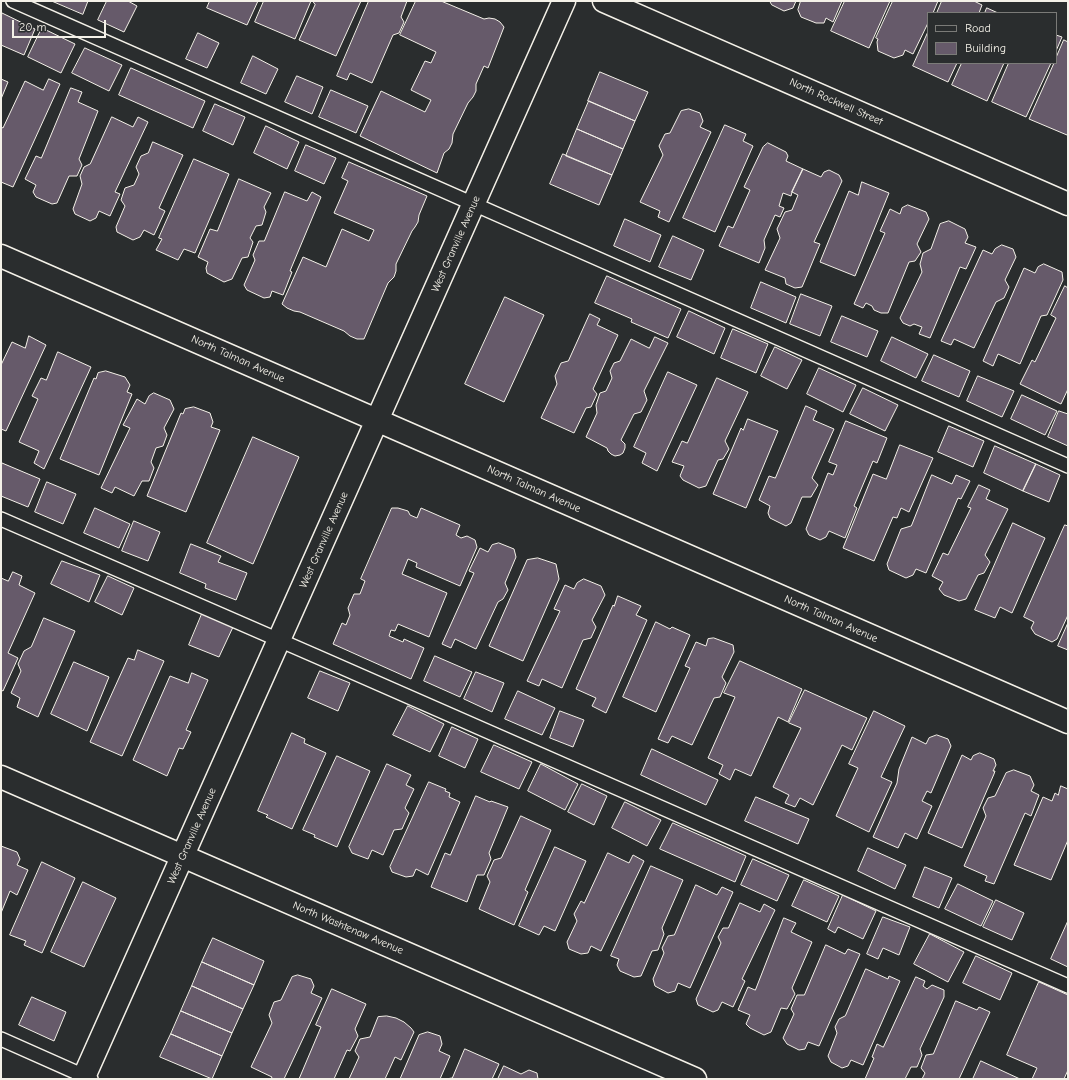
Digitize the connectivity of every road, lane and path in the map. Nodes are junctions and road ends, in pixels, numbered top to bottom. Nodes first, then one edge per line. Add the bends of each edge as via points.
1 (13, 1) edge
2 (564, 1) edge
3 (604, 1) edge
4 (474, 204) junction
5 (1068, 204) edge
6 (1, 256) edge
7 (377, 420) junction
8 (1068, 466) edge
9 (1, 519) edge
10 (279, 640) junction
11 (1068, 722) edge
12 (1, 777) edge
13 (182, 856) junction
14 (1068, 986) edge
15 (1, 1039) edge
16 (86, 1078) edge
17 (695, 1079) edge

1 - 4 lane
2 - 4 street, West Granville Avenue
3 - 5 street, North Rockwell Street
4 - 7 street, West Granville Avenue
4 - 8 lane
6 - 7 street, North Talman Avenue
7 - 10 street, West Granville Avenue
7 - 11 street, North Talman Avenue
9 - 10 lane
10 - 13 street, West Granville Avenue
10 - 14 lane
12 - 13 street, North Washtenaw Avenue
13 - 16 street, West Granville Avenue
13 - 17 street, North Washtenaw Avenue
15 - 16 lane

